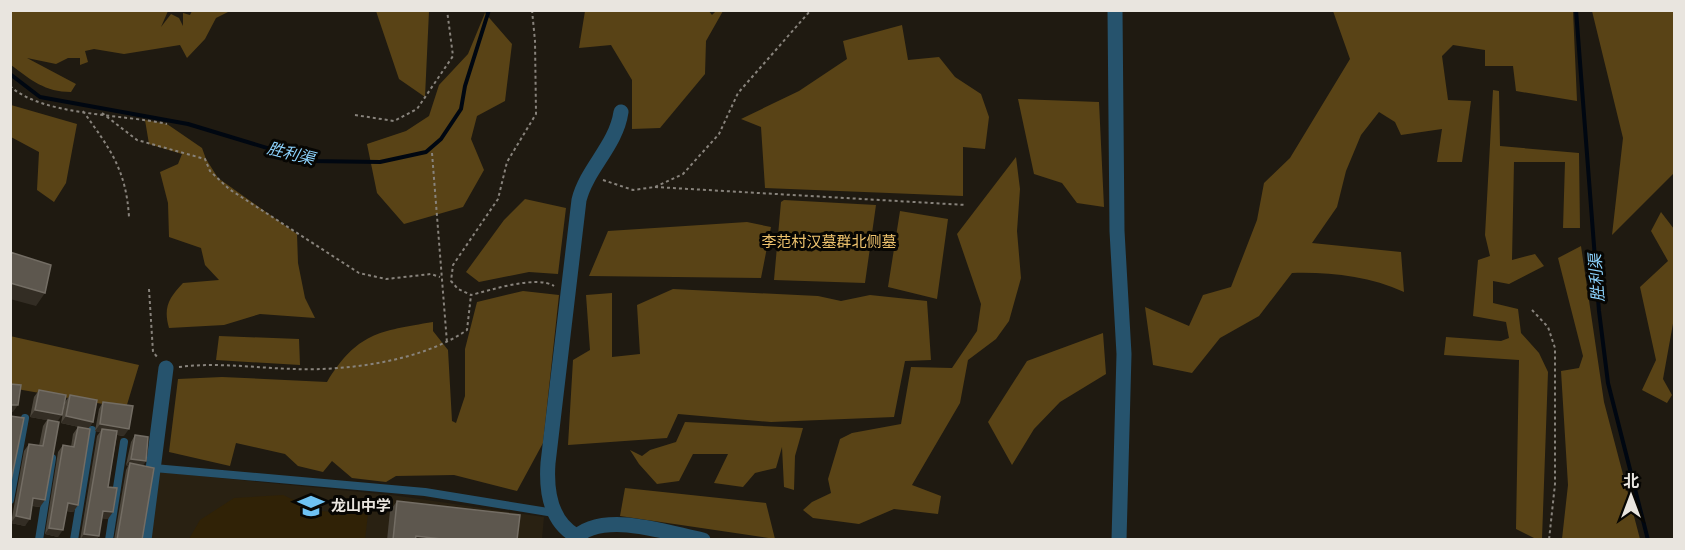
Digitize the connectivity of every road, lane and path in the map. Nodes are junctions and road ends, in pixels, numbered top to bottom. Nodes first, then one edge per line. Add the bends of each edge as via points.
1 (447, 10) edge
2 (532, 10) edge
3 (811, 10) edge
4 (1115, 10) edge
5 (10, 86) edge
6 (83, 111) junction
7 (621, 112) dead end
8 (102, 113) junction
9 (355, 115) dead end
10 (167, 124) dead end
11 (432, 153) dead end
12 (593, 170) junction
13 (655, 186) junction
14 (966, 205) dead end
15 (129, 217) dead end
16 (440, 277) junction
17 (149, 289) dead end
18 (471, 295) junction
19 (567, 296) junction
20 (1532, 310) dead end
21 (447, 342) junction
22 (166, 368) junction
23 (25, 418) edge
24 (92, 430) edge
25 (124, 442) dead end
26 (54, 449) edge
27 (154, 468) junction
28 (10, 500) edge
29 (554, 513) junction
30 (575, 538) edge
31 (39, 540) edge
32 (74, 540) edge
33 (109, 540) edge
34 (144, 540) edge
35 (704, 540) edge
36 (1119, 540) edge
37 (1549, 540) edge

1 - 9 path via 453,56 417,109 394,122
2 - 18 path via 536,114 507,162 498,199 453,265 451,281
3 - 13 path via 738,93 710,147 683,174
4 - 36 street via 1117,231 1124,354
5 - 6 path via 41,103
6 - 8 path
6 - 15 path via 119,167 127,188
7 - 12 street via 615,134
8 - 10 path
8 - 16 path via 137,140 206,159 210,171 229,189 359,273 386,279 431,274
11 - 16 path
12 - 13 path via 597,178 633,190
12 - 19 street via 579,200
13 - 14 path
16 - 21 path
17 - 22 path via 153,352
18 - 19 path via 539,282 551,284
18 - 21 path via 467,330
19 - 29 street via 547,471
20 - 37 path via 1548,327 1555,348 1555,484
21 - 22 path via 383,362 320,369
22 - 27 street
23 - 28 lane
24 - 32 lane
25 - 33 lane
26 - 31 lane
27 - 29 lane via 425,492
27 - 34 street
29 - 30 street
30 - 35 street via 602,523

